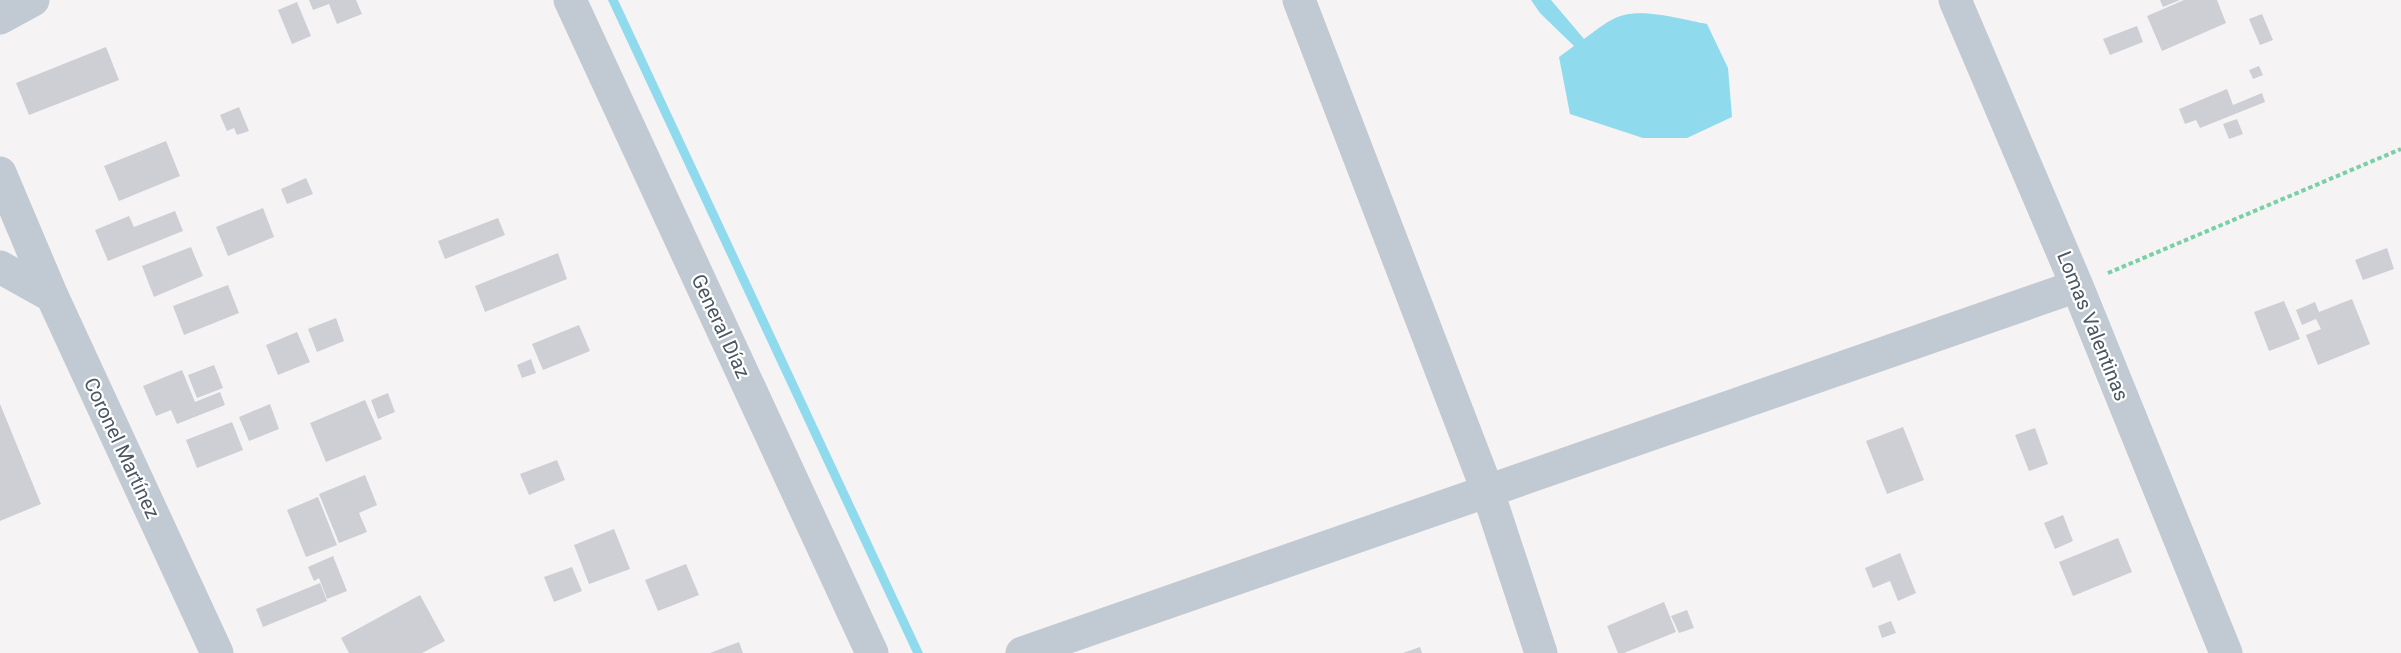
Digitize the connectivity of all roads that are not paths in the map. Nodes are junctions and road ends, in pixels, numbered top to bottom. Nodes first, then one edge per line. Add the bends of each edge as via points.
1 (33, 0) edge
2 (570, 0) edge
3 (1299, 0) edge
4 (1955, 0) edge
5 (0, 18) edge
6 (0, 173) edge
7 (0, 267) edge
8 (2077, 286) junction
9 (52, 296) junction
10 (1488, 492) junction
11 (218, 653) edge
12 (872, 653) edge
13 (1022, 653) edge
14 (1541, 653) edge
15 (2226, 653) edge

1 - 5 street
2 - 12 street, General Díaz
3 - 10 street
4 - 8 street, Lomas Valentinas
6 - 9 street, Coronel Martínez
7 - 9 street
8 - 10 street
8 - 15 street, Lomas Valentinas
9 - 11 street, Coronel Martínez
10 - 13 street
10 - 14 street

